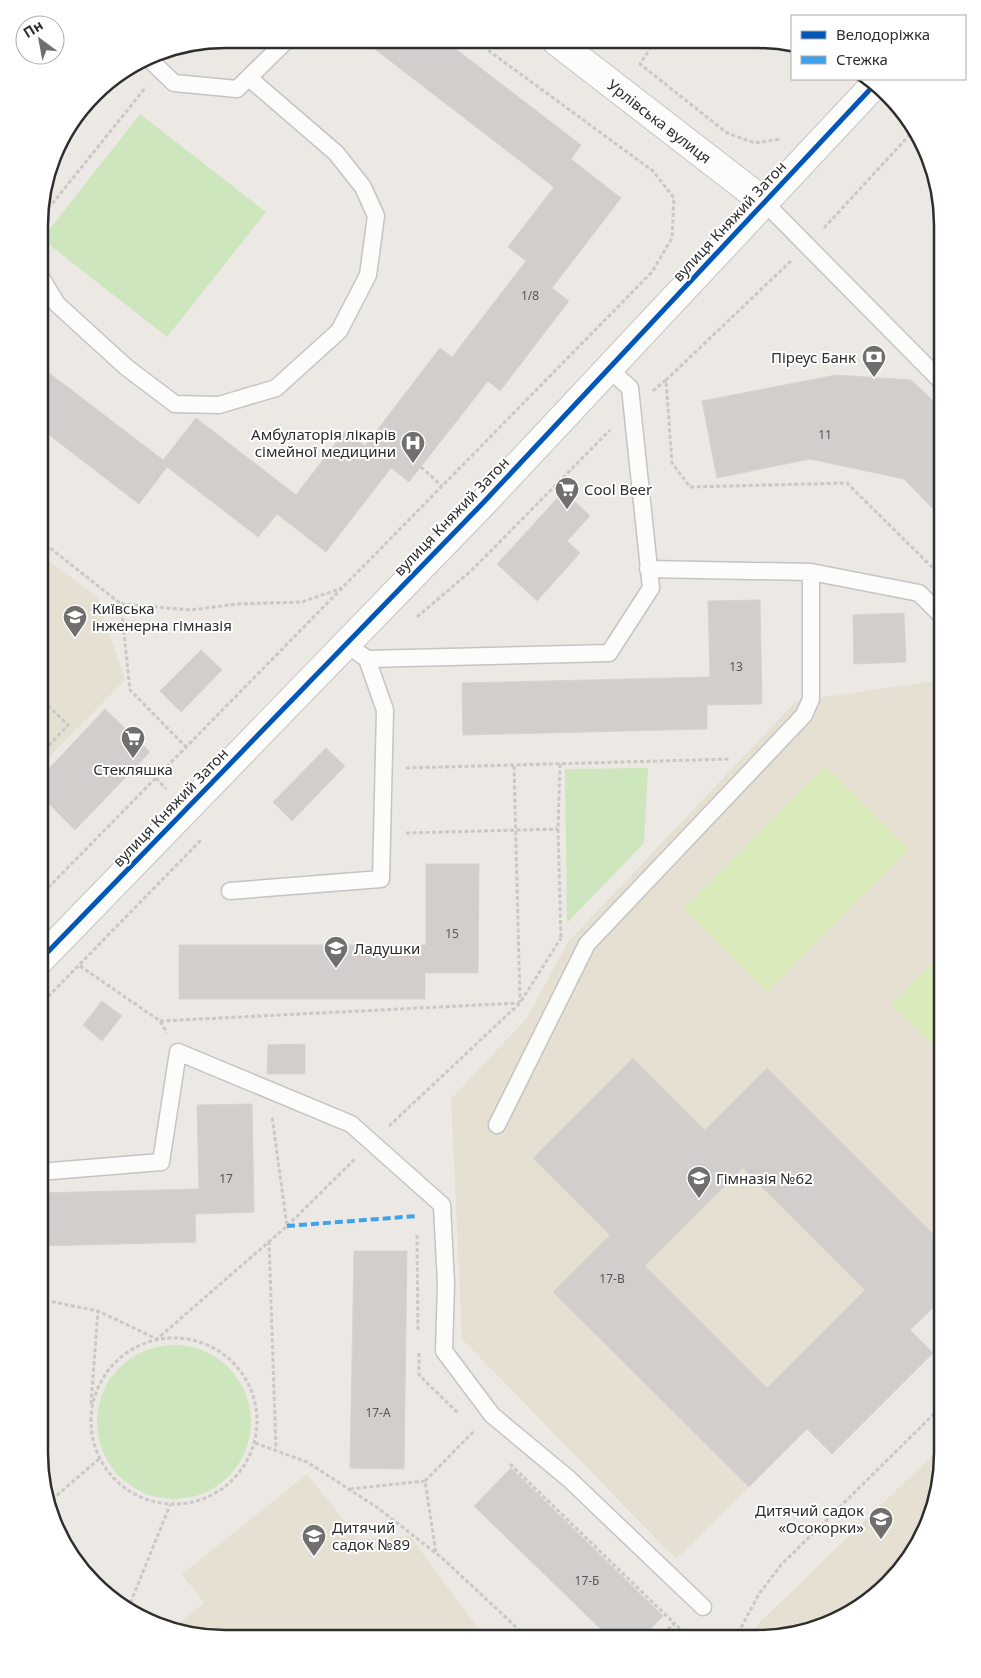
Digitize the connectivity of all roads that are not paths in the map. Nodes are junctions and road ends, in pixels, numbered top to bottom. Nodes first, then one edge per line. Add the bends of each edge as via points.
1 (279, 48) edge
2 (565, 48) edge
3 (153, 63) edge
4 (248, 78) junction
5 (870, 89) edge
6 (763, 201) junction
7 (48, 289) edge
8 (608, 368) junction
9 (934, 374) edge
10 (648, 569) junction
11 (810, 572) junction
12 (934, 608) edge
13 (346, 644) junction
14 (367, 659) junction
15 (230, 891) dead end
16 (48, 952) edge
17 (497, 1125) dead end
18 (48, 1171) edge
19 (703, 1607) dead end

1 - 4 lane
2 - 6 street, Урлівська вулиця
3 - 4 lane via 174,82 237,89
4 - 7 lane via 336,153 364,187 376,216 368,274 339,331 276,388 219,405 175,404 126,367 57,304
5 - 6 street, вулиця Княжий Затон
6 - 8 street, вулиця Княжий Затон
6 - 9 lane
8 - 10 lane via 630,388
8 - 13 street, вулиця Княжий Затон
10 - 11 lane
10 - 14 lane via 651,588 609,653
11 - 12 lane via 919,593
11 - 17 lane via 811,699 804,715 587,944
13 - 14 lane
13 - 16 street, вулиця Княжий Затон
14 - 15 lane via 385,710 381,879
18 - 19 lane via 161,1162 178,1052 351,1124 442,1205 446,1284 444,1351 492,1415 569,1479

